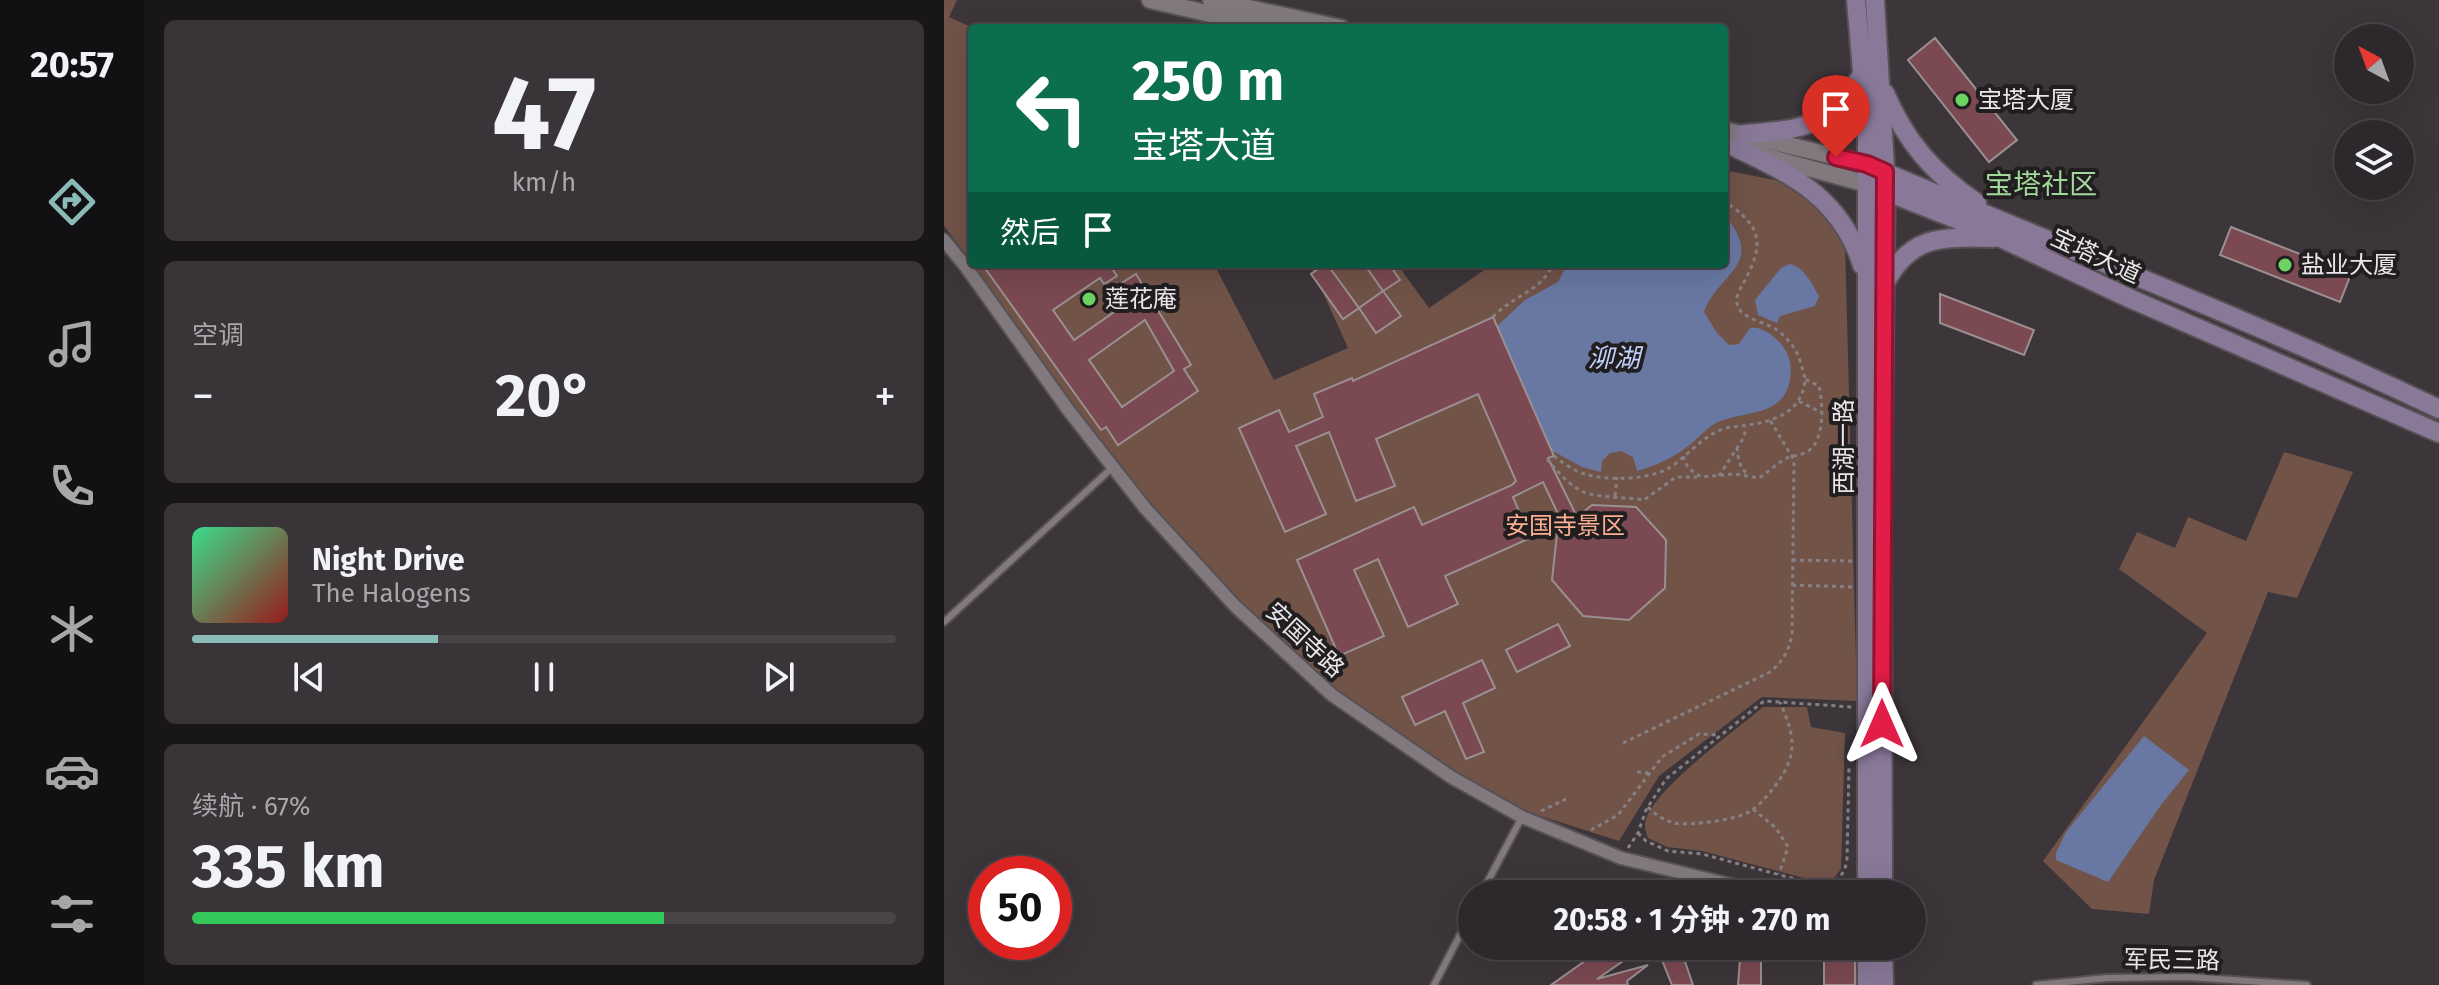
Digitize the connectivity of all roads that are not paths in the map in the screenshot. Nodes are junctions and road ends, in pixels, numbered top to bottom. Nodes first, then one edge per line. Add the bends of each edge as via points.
1 (1150, 0) edge
2 (1211, 0) edge
3 (1856, 0) edge
4 (1875, 0) edge
5 (1254, 24) edge
6 (1322, 24) edge
7 (1871, 79) junction
8 (1735, 143) edge
9 (1867, 164) junction
10 (1885, 172) junction
11 (1867, 184) junction
12 (1886, 192) junction
13 (2006, 232) junction
14 (944, 240) edge
15 (1876, 284) junction
16 (2439, 409) edge
17 (2439, 433) edge
18 (1113, 467) junction
19 (944, 622) edge
20 (1524, 818) junction
21 (1489, 880) edge
22 (1711, 880) edge
23 (1867, 880) edge
24 (1883, 880) edge
25 (1458, 939) edge
26 (1867, 960) edge
27 (1883, 960) edge
28 (1434, 985) edge
29 (1867, 985) edge
30 (1884, 985) edge
31 (2036, 985) edge
32 (2307, 985) edge

1 - 5 street
2 - 6 street
3 - 7 main road, 西湖一路
4 - 7 main road, 西湖一路
7 - 8 main road via 1819,121
7 - 9 main road, 西湖一路
7 - 10 main road, 西湖一路
7 - 13 main road via 1927,162
8 - 9 street, 宝塔大道
8 - 11 street, 宝塔大道
8 - 15 main road via 1811,188 1838,217
9 - 10 main road, 宝塔大道
9 - 11 main road, 西湖一路
10 - 12 main road, 西湖一路
10 - 13 main road, 宝塔大道
11 - 12 main road, 宝塔大道
11 - 15 main road, 西湖一路
12 - 13 main road, 宝塔大道
12 - 15 main road, 西湖一路
13 - 15 main road via 1917,246
13 - 16 main road, 宝塔大道 via 2237,319
13 - 17 main road, 宝塔大道 via 2129,298
14 - 18 street, 安国寺路
15 - 23 main road, 西湖一路
15 - 24 main road, 西湖一路
18 - 19 lane
18 - 20 street, 安国寺路 via 1235,606 1332,695 1451,777
20 - 21 lane
20 - 22 street, 安国寺路 via 1621,858
25 - 28 lane
26 - 29 main road
27 - 30 main road
31 - 32 lane, 军民三路 via 2174,977

